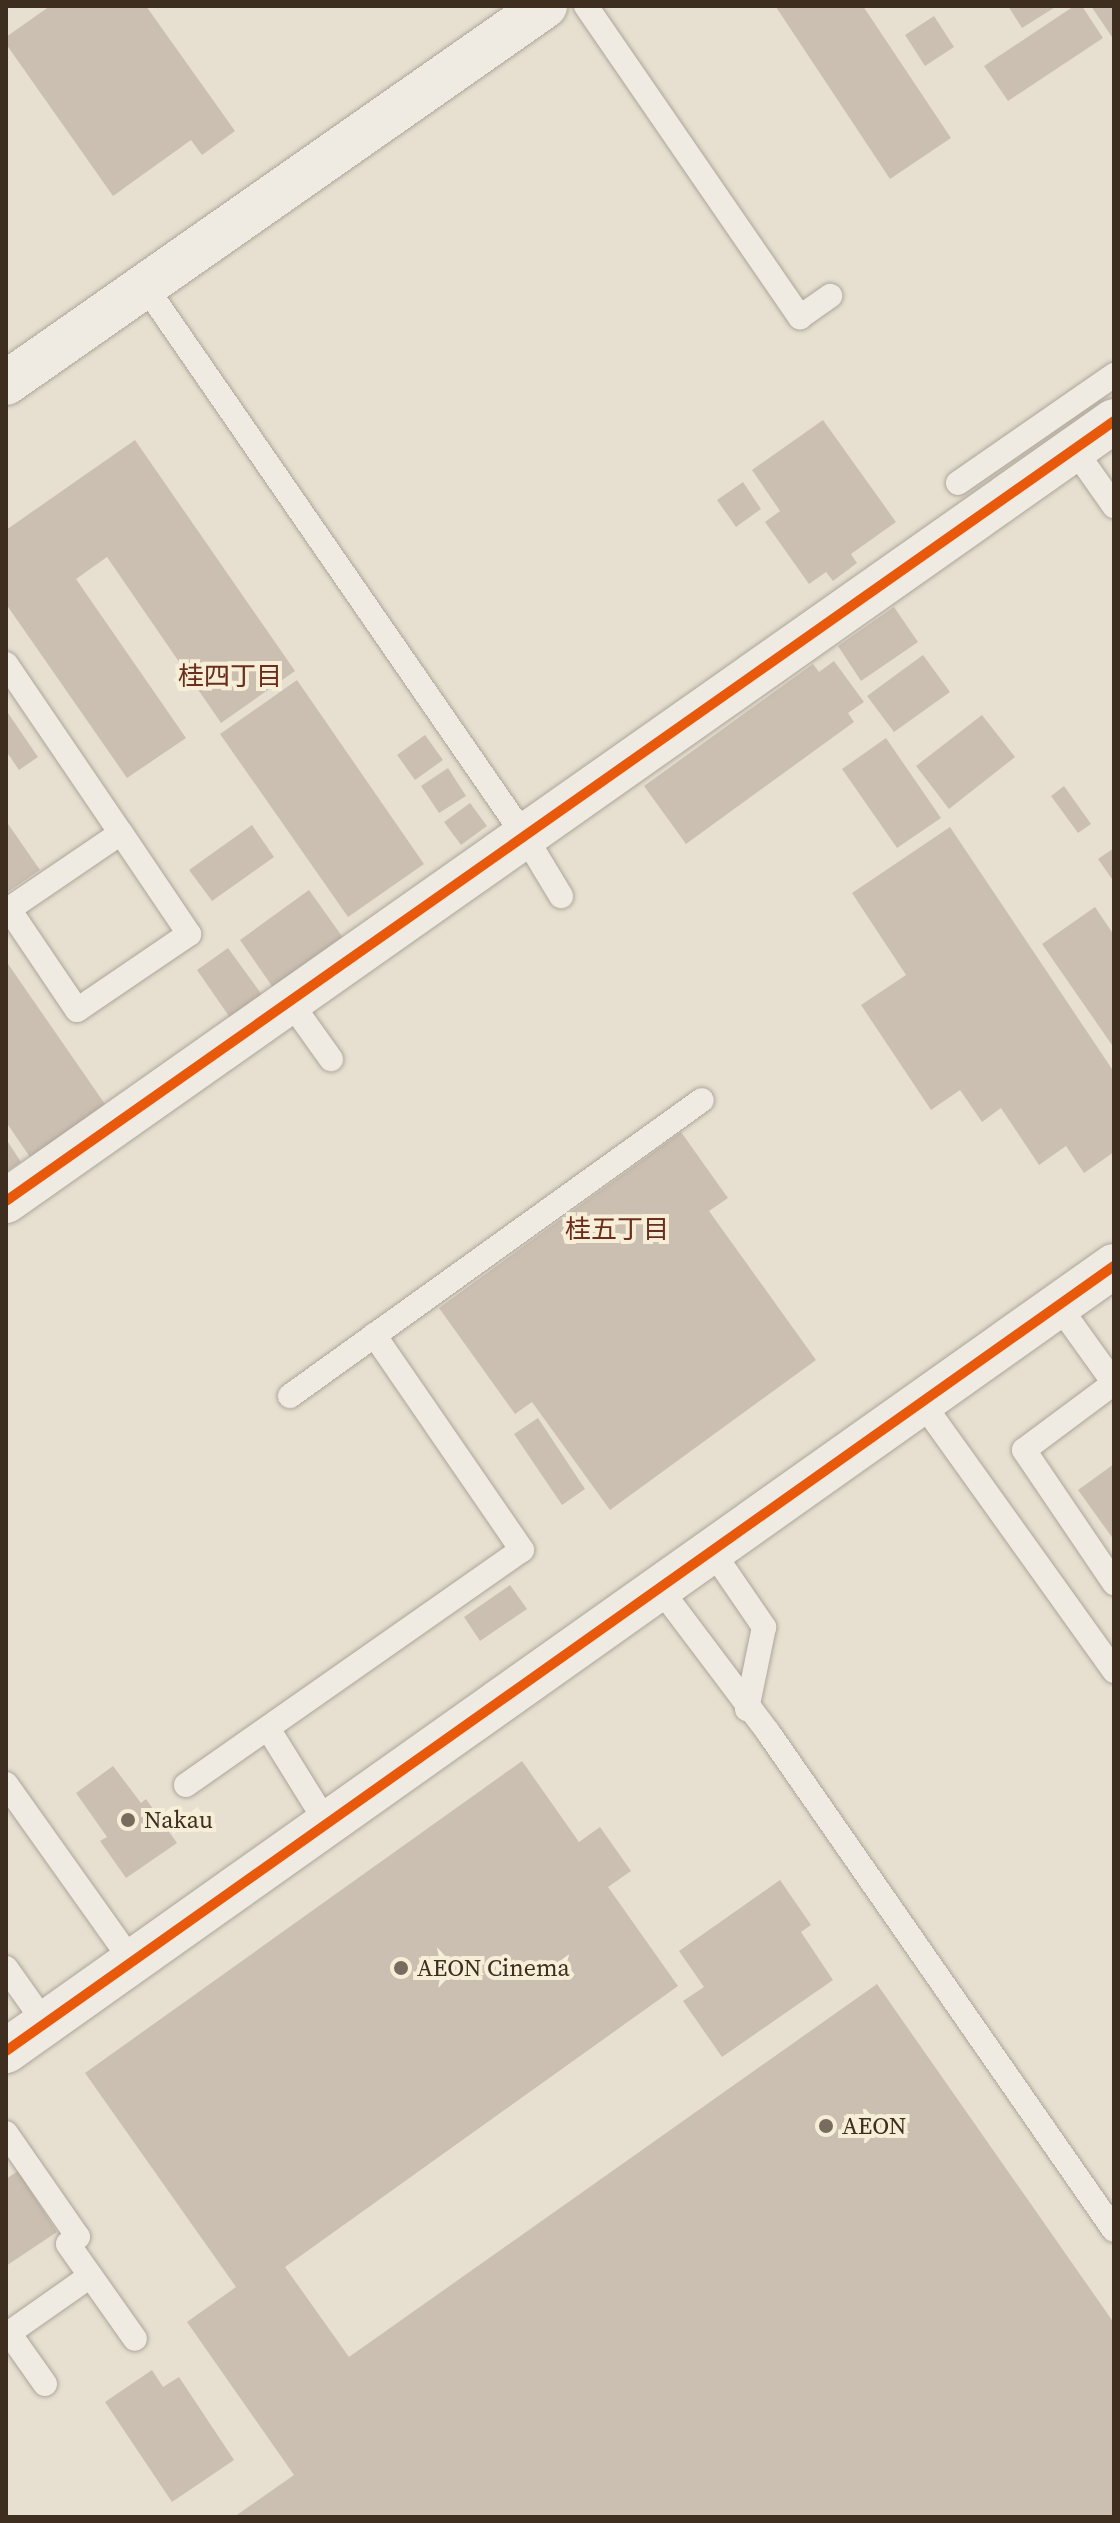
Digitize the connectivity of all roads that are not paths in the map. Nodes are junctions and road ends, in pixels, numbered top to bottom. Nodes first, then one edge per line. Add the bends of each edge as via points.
1 (545, 6) edge
2 (586, 6) edge
3 (145, 286) junction
4 (830, 296) dead end
5 (1114, 375) edge
6 (6, 383) edge
7 (1114, 421) edge
8 (1074, 449) junction
9 (958, 483) dead end
10 (1114, 506) edge
11 (6, 664) edge
12 (121, 833) junction
13 (526, 838) junction
14 (561, 896) dead end
15 (291, 1003) junction
16 (331, 1059) dead end
17 (702, 1100) dead end
18 (6, 1201) edge
19 (1114, 1266) edge
20 (1058, 1305) junction
21 (374, 1335) junction
22 (1114, 1383) edge
23 (290, 1396) dead end
24 (921, 1401) junction
25 (710, 1548) junction
26 (1114, 1583) edge
27 (658, 1586) junction
28 (1114, 1671) edge
29 (747, 1709) junction
30 (269, 1730) junction
31 (6, 1784) edge
32 (186, 1785) dead end
33 (326, 1822) junction
34 (132, 1961) junction
35 (6, 1968) edge
36 (45, 2023) junction
37 (6, 2051) edge
38 (6, 2133) edge
39 (1114, 2230) edge
40 (90, 2276) junction
41 (135, 2339) dead end
42 (14, 2358) edge
43 (45, 2384) dead end

1 - 3 street
2 - 4 lane via 800,317
3 - 6 street
3 - 13 lane
5 - 9 lane
7 - 8 street
8 - 10 lane
8 - 13 street
11 - 12 lane
12 - 12 lane via 189,934 77,1010 9,909
13 - 14 lane
13 - 15 street
15 - 16 lane
15 - 18 street
17 - 21 lane
19 - 20 street
20 - 22 lane
20 - 24 street
21 - 23 lane
21 - 30 lane via 522,1550
22 - 26 lane via 1024,1450
24 - 25 street
24 - 28 lane
25 - 27 street
25 - 29 lane via 764,1627
27 - 29 lane
27 - 33 street
29 - 39 lane
30 - 32 lane
30 - 33 lane
31 - 34 lane
33 - 34 street
34 - 36 street
35 - 36 lane
36 - 37 street
38 - 40 lane via 78,2237 68,2244
40 - 41 lane
40 - 42 lane via 9,2333
42 - 43 lane

